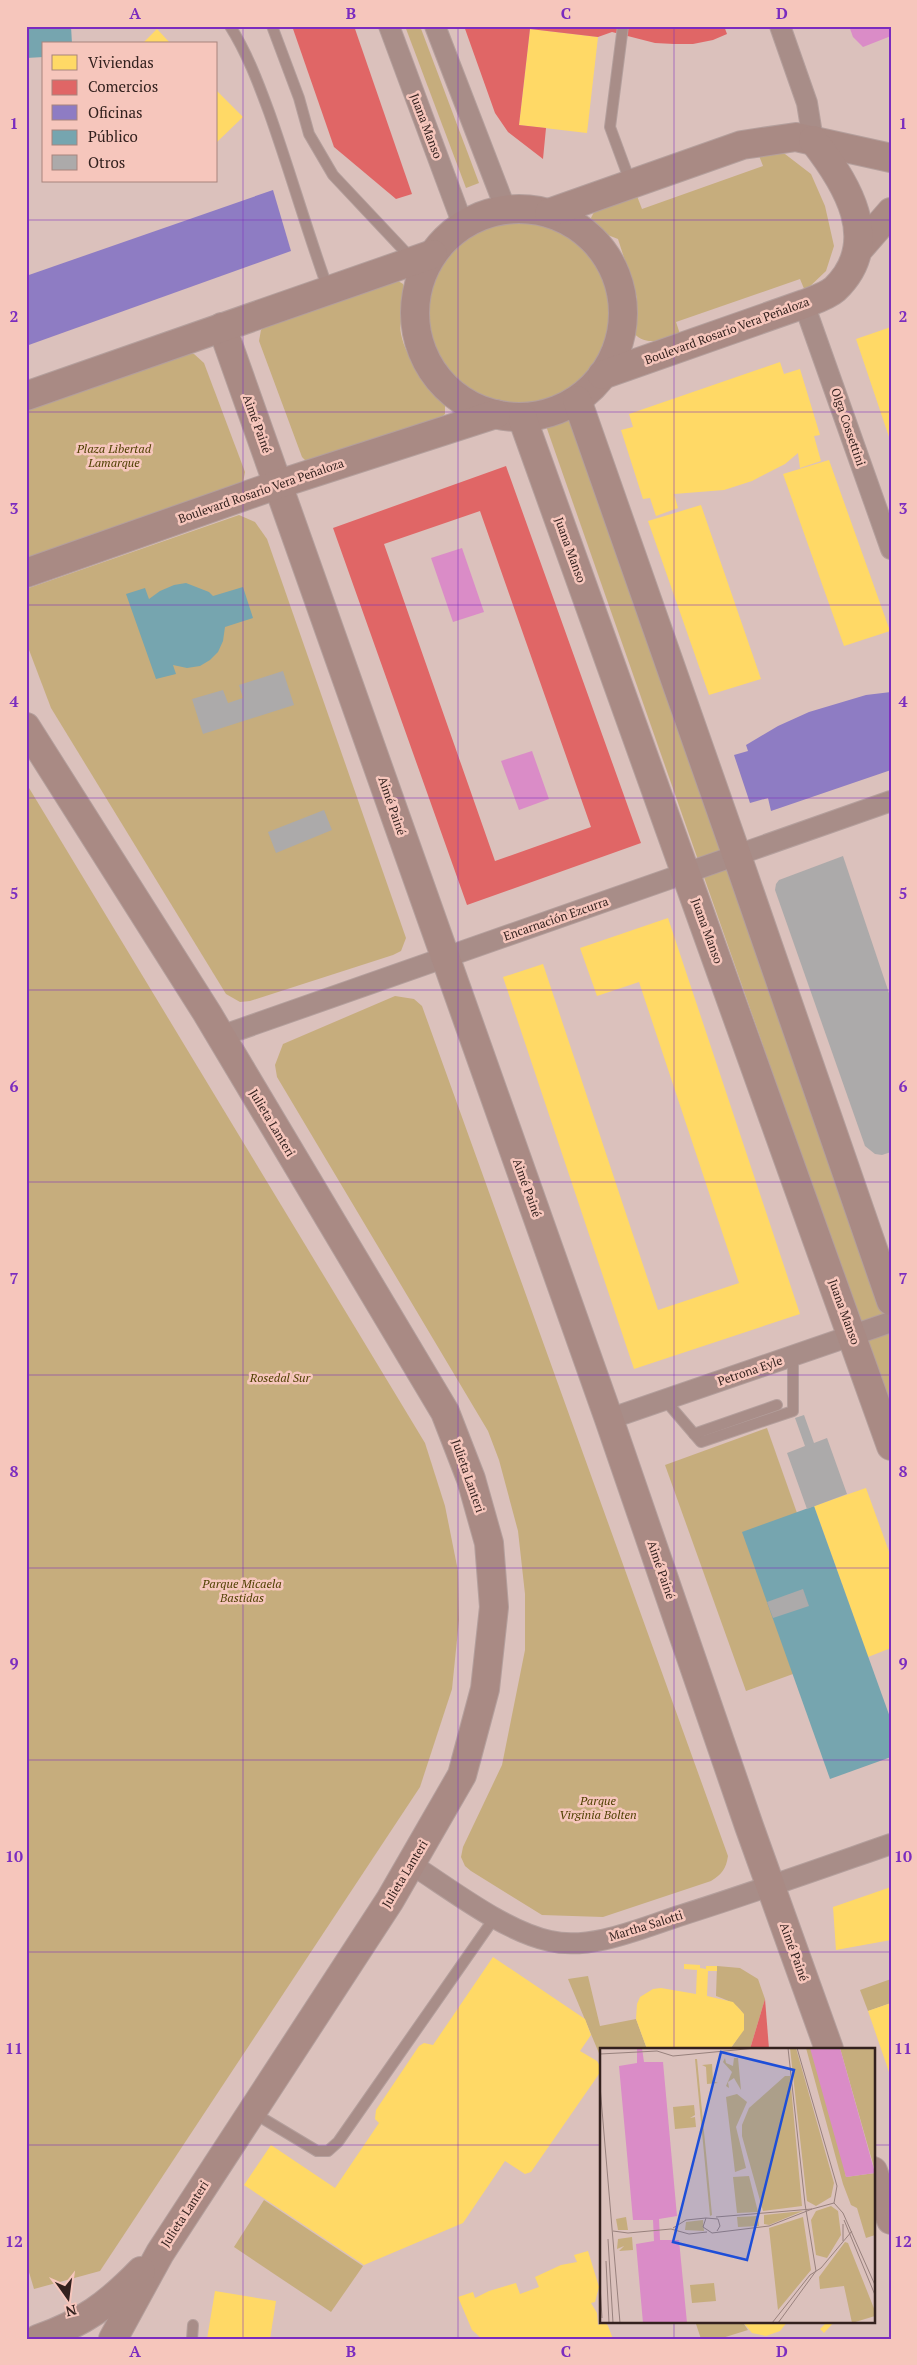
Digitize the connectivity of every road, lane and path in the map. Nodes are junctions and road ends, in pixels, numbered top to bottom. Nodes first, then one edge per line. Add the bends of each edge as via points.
1 (230, 26) edge
2 (272, 26) edge
3 (389, 26) edge
4 (435, 26) edge
5 (623, 26) edge
6 (780, 26) edge
7 (813, 140) junction
8 (891, 158) edge
9 (631, 184) junction
10 (506, 210) junction
11 (891, 212) edge
12 (550, 213) junction
13 (463, 225) junction
14 (858, 250) junction
15 (424, 257) junction
16 (328, 290) junction
17 (804, 304) junction
18 (222, 327) junction
19 (602, 375) junction
20 (26, 396) edge
21 (576, 400) junction
22 (509, 415) junction
23 (279, 484) junction
24 (891, 549) edge
25 (26, 573) edge
26 (26, 727) edge
27 (891, 801) edge
28 (737, 856) junction
29 (687, 874) junction
30 (445, 957) junction
31 (221, 1036) junction
32 (891, 1301) edge
33 (891, 1322) edge
34 (853, 1336) junction
35 (793, 1356) junction
36 (665, 1400) junction
37 (777, 1405) dead end
38 (609, 1419) junction
39 (694, 1434) junction
40 (891, 1446) edge
41 (891, 1844) edge
42 (411, 1864) junction
43 (771, 1886) junction
44 (495, 1917) junction
45 (829, 2048) edge
46 (252, 2112) junction
47 (874, 2174) edge
48 (891, 2220) edge
49 (160, 2252) junction
50 (26, 2321) edge
51 (193, 2325) dead end
52 (32, 2339) edge
53 (38, 2339) edge
54 (113, 2339) edge
55 (192, 2339) edge

1 - 16 lane via 245,49 257,80
2 - 15 lane via 310,134 333,175
3 - 13 street, Juana Manso
4 - 10 street
5 - 9 lane via 610,127
6 - 7 street via 807,103
7 - 8 street
7 - 9 street via 783,138 742,145
7 - 14 street via 846,187 856,219
9 - 12 street
10 - 12 street
10 - 13 street via 491,212
11 - 14 street
12 - 19 street via 589,236 610,261 617,278 622,295 621,334 616,352
13 - 15 street
14 - 17 street, Boulevard Rosario Vera Peñaloza via 852,268 834,290
15 - 16 street
15 - 22 street via 417,291 416,328 421,348 437,377 449,390 479,409
16 - 18 street
17 - 19 street, Boulevard Rosario Vera Peñaloza
17 - 24 street, Olga Cossettini
18 - 20 street
18 - 23 street, Aimé Painé
19 - 21 street
21 - 22 street via 550,412
21 - 28 street
22 - 23 street, Boulevard Rosario Vera Peñaloza
22 - 29 street, Juana Manso
23 - 25 street, Boulevard Rosario Vera Peñaloza
23 - 30 street, Aimé Painé
26 - 31 street, Julieta Lanteri
27 - 28 street, Encarnación Ezcurra
28 - 29 street, Encarnación Ezcurra
28 - 32 street
29 - 30 street, Encarnación Ezcurra
29 - 34 street, Juana Manso
30 - 31 street, Encarnación Ezcurra
30 - 38 street, Aimé Painé
31 - 42 street, Julieta Lanteri via 445,1412 471,1478 489,1543 494,1607 485,1689 462,1775
33 - 34 street, Petrona Eyle
34 - 35 street, Petrona Eyle
34 - 40 street, Juana Manso
35 - 36 street, Petrona Eyle
35 - 39 lane via 793,1411 701,1442
36 - 38 street, Petrona Eyle
36 - 39 lane
37 - 39 lane
38 - 43 street, Aimé Painé
41 - 43 street, Martha Salotti
42 - 44 street, Martha Salotti
42 - 46 street, Julieta Lanteri
43 - 44 street, Martha Salotti via 606,1938 579,1943 537,1938
43 - 45 street, Aimé Painé
44 - 46 lane via 338,2142 328,2151 317,2151
46 - 49 street, Julieta Lanteri
47 - 48 street
49 - 53 street, Julieta Lanteri via 94,2313 69,2328
49 - 54 street, Julieta Lanteri
50 - 52 street
51 - 55 lane

